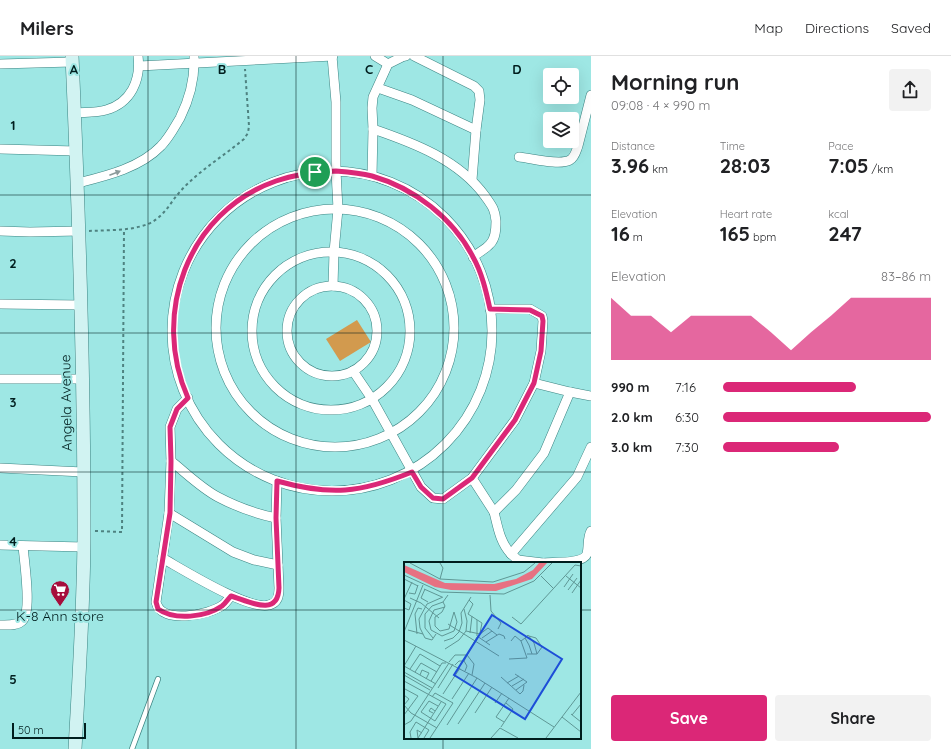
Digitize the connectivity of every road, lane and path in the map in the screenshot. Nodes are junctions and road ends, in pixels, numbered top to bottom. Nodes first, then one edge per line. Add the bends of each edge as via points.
1 (138, 56) edge
2 (333, 56) edge
3 (375, 56) edge
4 (403, 56) edge
5 (414, 56) edge
6 (72, 59) edge
7 (194, 60) edge
8 (244, 62) junction
9 (0, 64) edge
10 (388, 64) junction
11 (139, 66) junction
12 (378, 88) junction
13 (591, 95) edge
14 (74, 113) junction
15 (373, 129) junction
16 (476, 130) junction
17 (0, 149) edge
18 (76, 151) junction
19 (519, 156) dead end
20 (336, 171) junction
21 (372, 176) junction
22 (472, 180) junction
23 (78, 183) junction
24 (338, 209) junction
25 (124, 229) junction
26 (0, 231) edge
27 (79, 231) junction
28 (334, 252) junction
29 (473, 256) junction
30 (333, 286) junction
31 (0, 304) edge
32 (81, 305) junction
33 (490, 309) junction
34 (353, 371) junction
35 (0, 379) edge
36 (82, 379) junction
37 (534, 383) junction
38 (570, 392) junction
39 (591, 396) edge
40 (188, 398) junction
41 (372, 399) junction
42 (391, 433) junction
43 (591, 447) edge
44 (171, 461) junction
45 (0, 468) edge
46 (83, 472) junction
47 (412, 472) junction
48 (472, 478) junction
49 (277, 481) junction
50 (494, 512) junction
51 (170, 513) junction
52 (276, 518) junction
53 (84, 530) junction
54 (591, 531) edge
55 (0, 545) edge
56 (23, 546) junction
57 (84, 547) junction
58 (511, 554) junction
59 (162, 558) junction
60 (535, 562) edge
61 (558, 562) edge
62 (278, 565) junction
63 (231, 596) junction
64 (0, 625) edge
65 (158, 679) dead end
66 (75, 749) edge
67 (132, 749) edge

1 - 11 street
2 - 8 street
2 - 20 street
3 - 10 street
4 - 10 street
5 - 16 street via 474,86 479,91
6 - 9 street
6 - 14 main road, Angela Avenue
7 - 8 street
7 - 11 street
23 -> 7 street via 125,169 148,157 161,146 173,131 184,109 194,79
8 - 25 path via 248,133 194,177 160,216 149,224
10 - 12 street
11 - 14 street via 138,78 133,89 116,106 106,110
12 - 15 street via 373,97
12 - 16 street via 412,100
13 - 19 street via 578,146 570,160 560,162
14 - 18 main road, Angela Avenue
15 - 21 street
15 - 22 street via 429,151
16 - 22 street
17 - 18 street
18 - 23 main road, Angela Avenue
20 - 21 street
20 - 24 street
20 - 40 street via 295,175 256,190 223,214 197,246 180,283 173,324 176,365
21 - 29 street via 397,185 441,215 459,234
22 - 29 street via 495,210 496,226 491,243
23 - 27 main road, Angela Avenue
24 - 28 street
24 - 42 street via 381,218 406,234 432,260 443,279 450,300 453,343 448,365 427,403 412,419
24 - 42 street via 303,213 287,219 258,237 245,250 226,279 220,295 216,330 218,348 229,381 249,410 292,439 309,444 344,447 378,439
25 - 27 path
25 - 53 path via 122,532
26 - 27 street
27 - 32 main road, Angela Avenue
28 - 30 street
28 - 41 street via 357,256 375,265 390,278 402,294 408,313 408,352 400,371 388,386
28 - 41 street via 323,252 295,260 282,268 272,279 263,291 253,319 255,348 259,362 276,387 301,404 322,409 344,409
29 - 33 street via 483,280
30 - 34 street via 348,288 358,294 370,307 376,323 375,345 370,356
30 - 34 street via 315,289 297,302 288,322 289,344 301,363 315,372 332,376
31 - 32 street
32 - 36 main road, Angela Avenue
33 - 37 street via 530,310 542,316 541,351
33 - 47 street via 492,325 488,368 472,408 447,443
34 - 41 street
35 - 36 street
36 - 46 main road, Angela Avenue
37 - 38 street
37 - 48 street via 515,420
38 - 39 street
38 - 50 street via 544,453 516,490
40 - 44 street via 177,409 170,427
40 - 49 street via 201,421 228,452 244,464
41 - 42 street
42 - 47 street
43 - 58 street via 577,477
44 - 51 street
44 - 52 street via 199,485 218,497
45 - 46 street
46 - 53 main road, Angela Avenue
47 - 48 street via 421,487 433,498 443,499
47 - 49 street via 371,486 348,490 325,491
48 - 50 street
49 - 52 street
50 - 58 street via 500,538
51 - 59 street
51 - 62 street via 233,552
52 - 62 street
53 - 57 main road, Angela Avenue
54 - 61 street via 584,558
55 - 56 street
56 - 57 street
56 - 64 street via 28,604 25,616 17,624
57 - 66 main road, Angela Avenue
58 - 60 street via 518,560
59 - 63 street
59 - 63 street via 156,602 161,611 170,615 188,616 213,611
62 - 63 street via 279,595 274,603 264,606
65 - 67 lane

